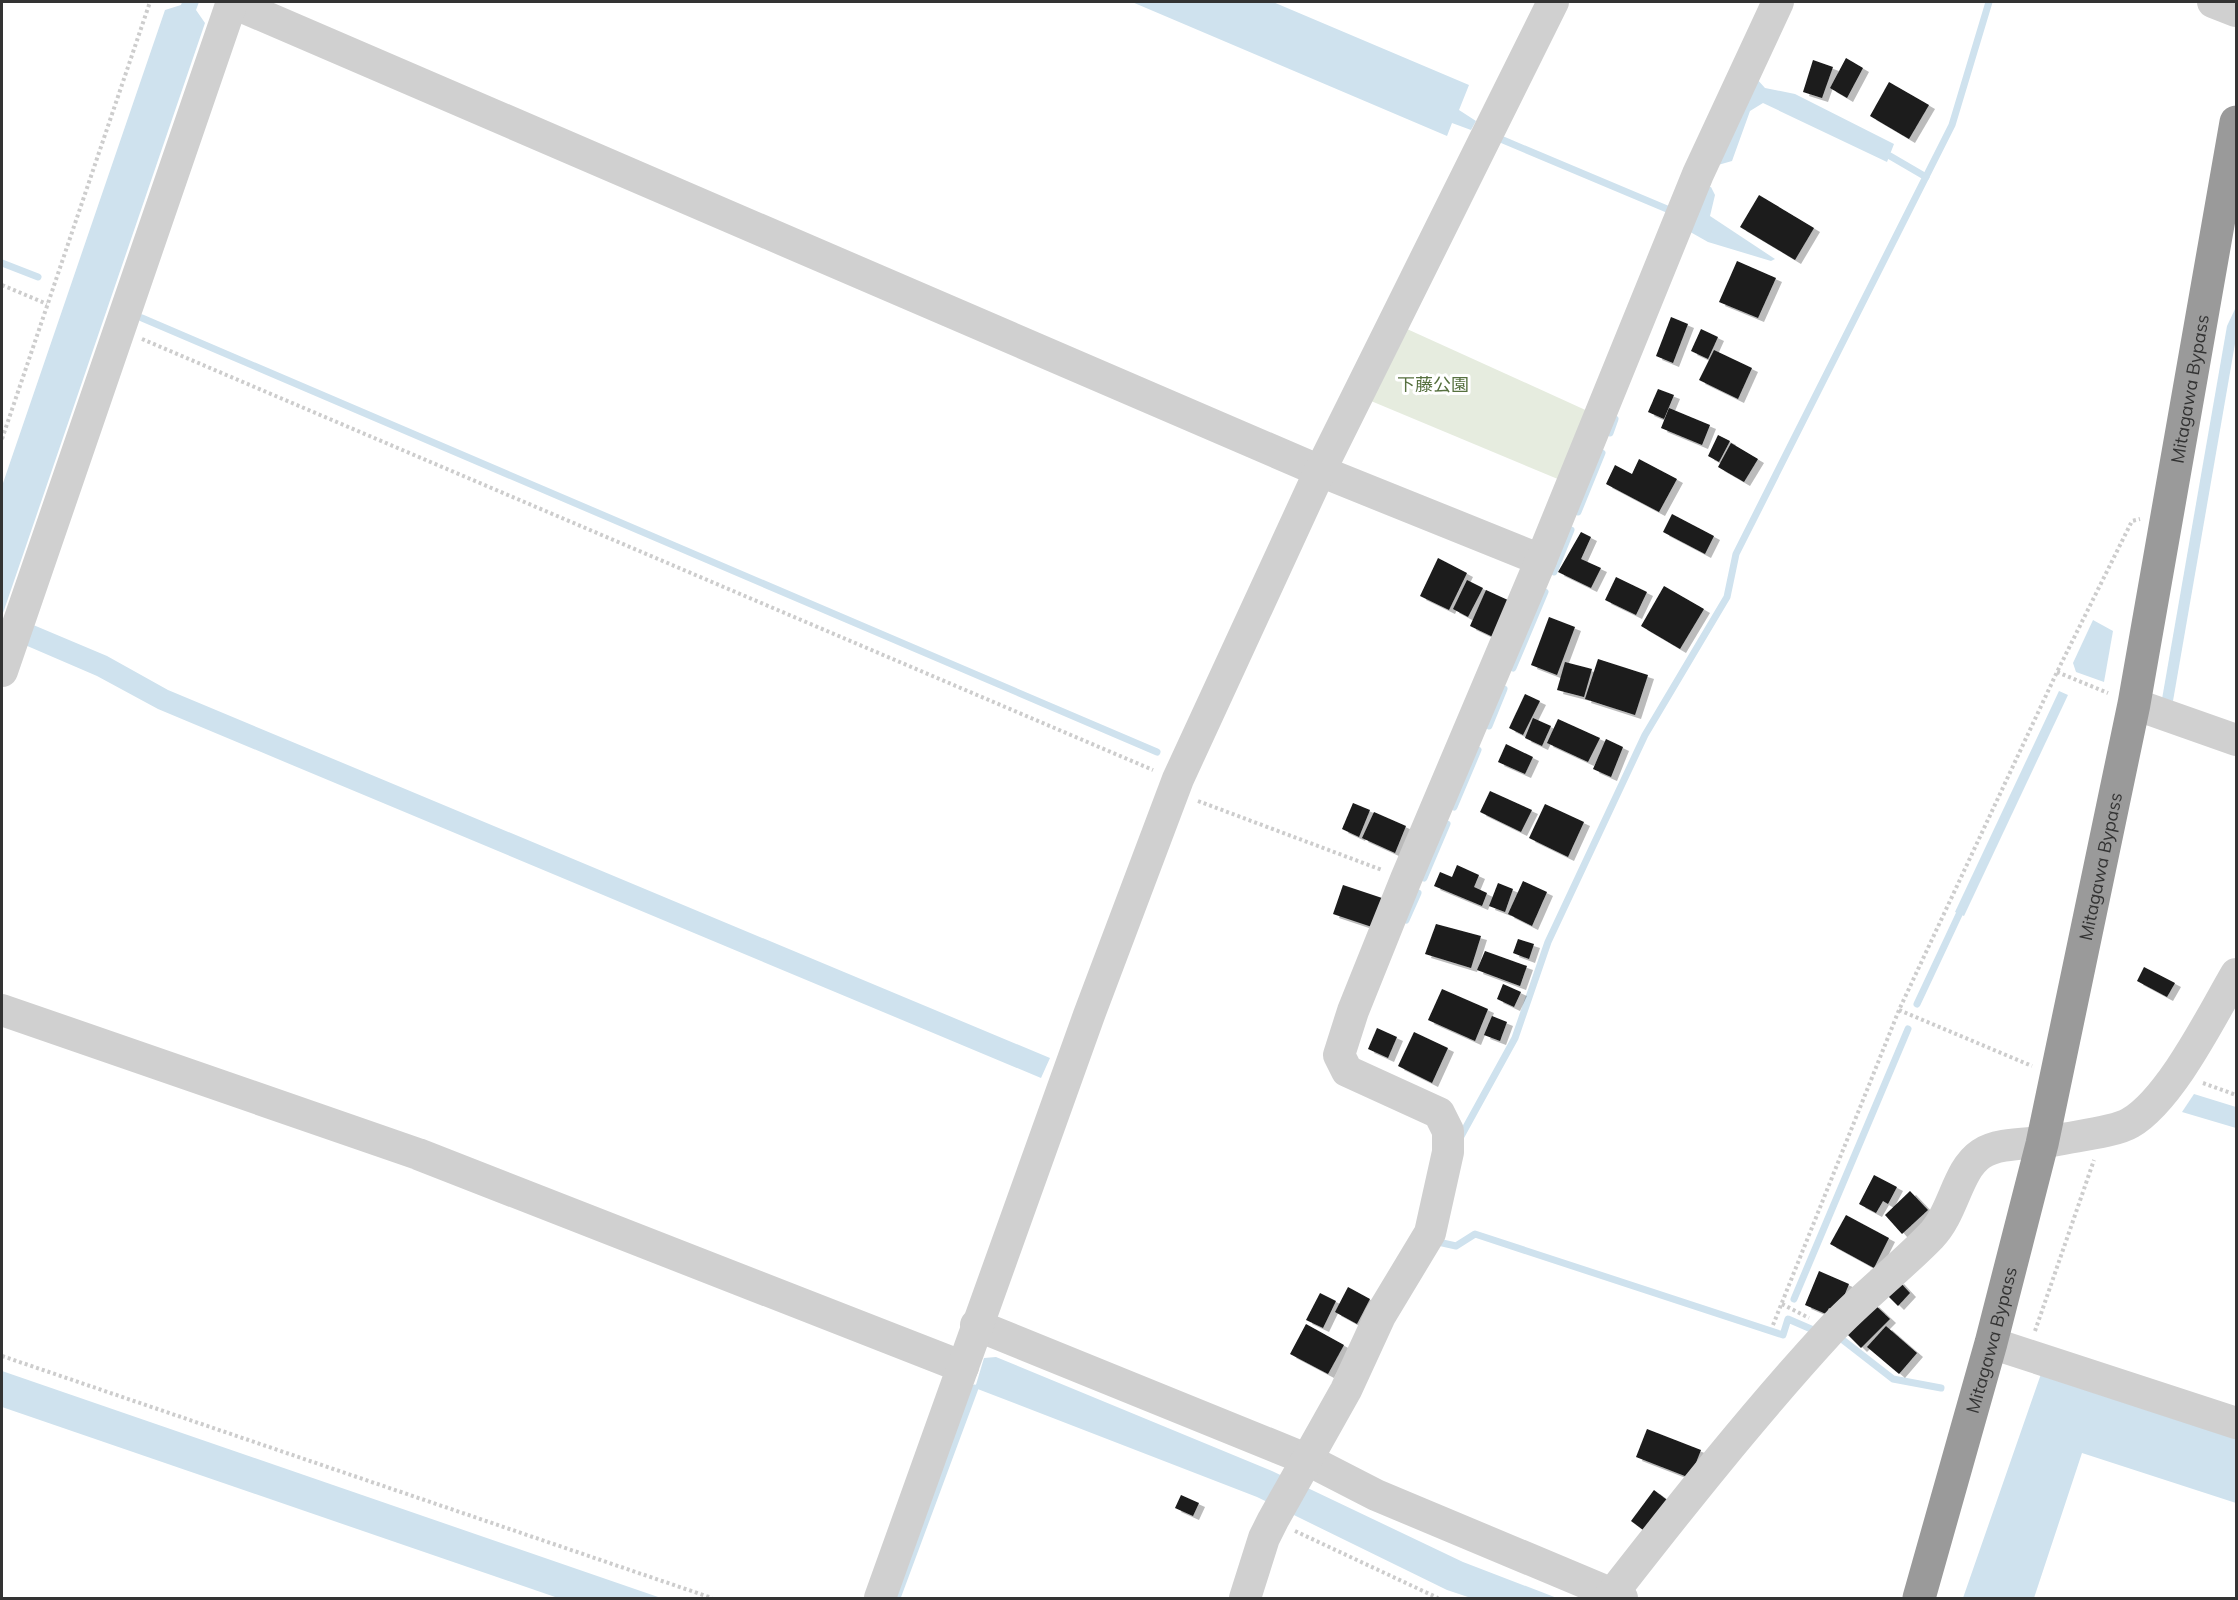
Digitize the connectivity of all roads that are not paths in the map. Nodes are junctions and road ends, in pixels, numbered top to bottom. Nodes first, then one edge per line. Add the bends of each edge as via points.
1 (231, 2) edge
2 (1553, 2) edge
3 (1778, 2) edge
4 (2213, 2) edge
5 (2236, 11) edge
6 (2236, 122) edge
7 (1320, 471) junction
8 (1541, 560) junction
9 (2, 671) edge
10 (2134, 704) junction
11 (2236, 740) edge
12 (2236, 974) edge
13 (2, 1010) edge
14 (2042, 1144) junction
15 (976, 1325) junction
16 (1991, 1343) junction
17 (963, 1367) junction
18 (2236, 1424) edge
19 (1302, 1467) junction
20 (1614, 1597) edge
21 (880, 1599) edge
22 (1245, 1599) edge
23 (1919, 1599) edge

1 - 7 street
1 - 9 street
2 - 7 street
3 - 8 street via 1698,174
4 - 5 street
6 - 10 highway, Mitagawa Bypass
7 - 8 street
7 - 15 street via 1178,780
8 - 19 street via 1406,879 1339,1055 1347,1071 1438,1113 1448,1131 1448,1152 1430,1233 1380,1316 1346,1389
10 - 11 street
10 - 14 highway, Mitagawa Bypass
12 - 14 street via 2176,1074 2148,1110 2128,1124
13 - 17 street via 418,1154
14 - 16 highway, Mitagawa Bypass
14 - 20 street via 2005,1146 1982,1153 1966,1169 1947,1214 1933,1234 1831,1330 1743,1431
15 - 17 street
15 - 19 street
16 - 18 street
16 - 23 highway, Mitagawa Bypass
17 - 21 street
19 - 20 street
19 - 22 street via 1264,1538

